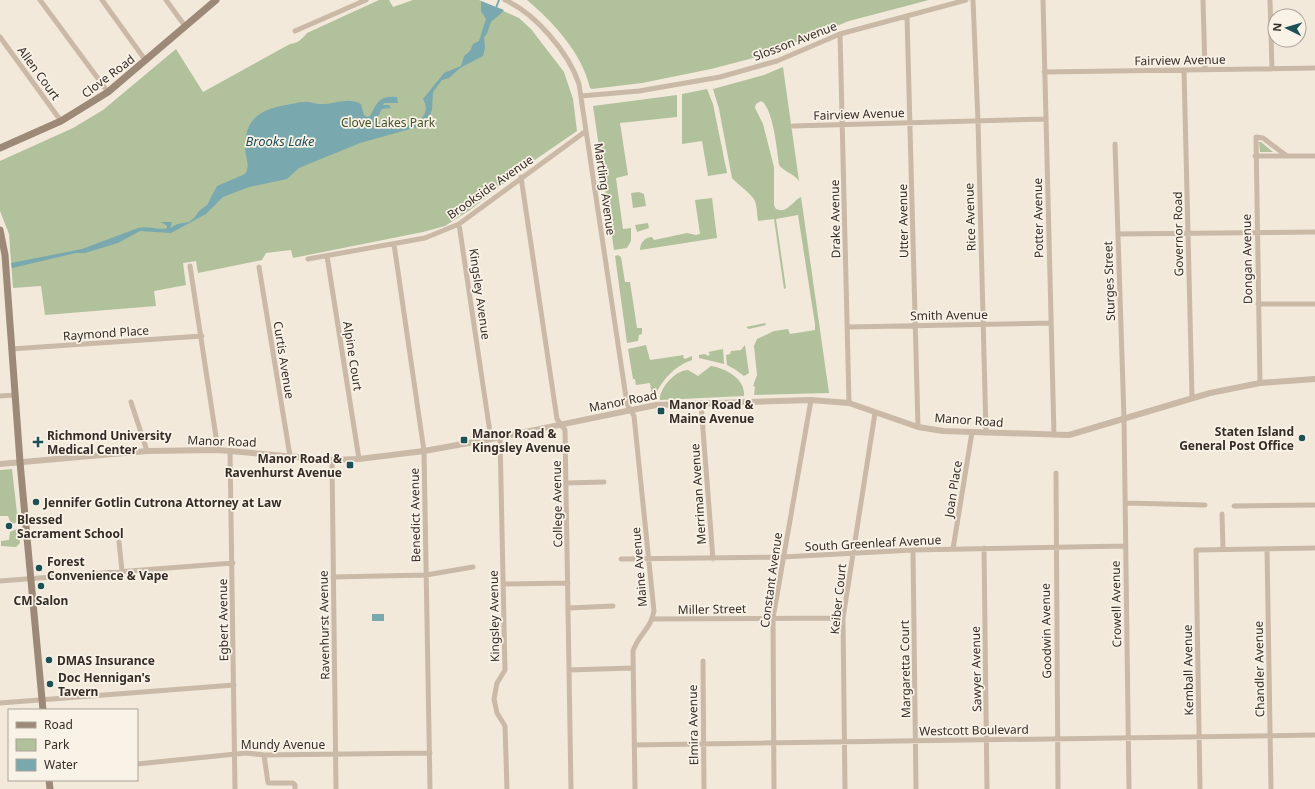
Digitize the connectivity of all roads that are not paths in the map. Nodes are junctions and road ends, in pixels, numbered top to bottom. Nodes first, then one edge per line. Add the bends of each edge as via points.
1 (40, 0) edge
2 (102, 0) edge
3 (166, 0) edge
4 (216, 0) edge
5 (366, 0) edge
6 (506, 0) edge
7 (966, 0) edge
8 (973, 0) edge
9 (1043, 0) edge
10 (1203, 0) edge
11 (1270, 0) edge
12 (907, 16) junction
13 (185, 26) junction
14 (295, 30) dead end
15 (840, 34) junction
16 (0, 36) edge
17 (146, 61) junction
18 (1315, 68) edge
19 (1272, 69) junction
20 (1184, 70) junction
21 (1205, 70) junction
22 (1044, 72) junction
23 (108, 92) junction
24 (581, 96) junction
25 (1046, 119) junction
26 (61, 121) junction
27 (978, 121) junction
28 (910, 123) junction
29 (843, 124) junction
30 (793, 126) dead end
31 (586, 131) junction
32 (1115, 144) dead end
33 (0, 148) edge
34 (1255, 156) junction
35 (1287, 156) junction
36 (1315, 156) edge
37 (521, 177) junction
38 (459, 224) junction
39 (0, 230) edge
40 (1315, 232) edge
41 (1188, 233) junction
42 (1256, 233) junction
43 (1118, 234) junction
44 (394, 244) junction
45 (327, 256) junction
46 (308, 259) dead end
47 (190, 266) dead end
48 (258, 267) dead end
49 (1258, 304) junction
50 (1315, 304) edge
51 (1051, 323) junction
52 (983, 324) junction
53 (916, 326) junction
54 (848, 327) junction
55 (202, 336) junction
56 (11, 349) junction
57 (1315, 379) edge
58 (1260, 383) junction
59 (15, 395) junction
60 (0, 396) edge
61 (1192, 397) junction
62 (811, 400) junction
63 (131, 402) dead end
64 (849, 403) junction
65 (701, 404) junction
66 (631, 410) junction
67 (875, 413) junction
68 (1124, 418) junction
69 (561, 425) junction
70 (918, 427) junction
71 (972, 432) junction
72 (986, 433) junction
73 (1054, 435) junction
74 (500, 437) junction
75 (491, 439) junction
76 (218, 450) junction
77 (230, 450) junction
78 (147, 451) junction
79 (424, 451) junction
80 (290, 456) junction
81 (359, 459) junction
82 (332, 460) junction
83 (20, 462) junction
84 (0, 464) edge
85 (1056, 473) dead end
86 (604, 482) dead end
87 (566, 483) junction
88 (1125, 503) junction
89 (1204, 505) dead end
90 (1315, 505) edge
91 (1234, 506) dead end
92 (1222, 514) dead end
93 (119, 542) dead end
94 (1125, 546) junction
95 (1055, 547) junction
96 (984, 548) junction
97 (1315, 548) edge
98 (953, 549) junction
99 (1222, 549) junction
100 (1267, 549) junction
101 (913, 550) junction
102 (852, 554) junction
103 (649, 558) junction
104 (783, 558) junction
105 (621, 559) dead end
106 (713, 559) junction
107 (232, 563) junction
108 (473, 567) dead end
109 (122, 571) junction
110 (426, 575) junction
111 (333, 577) junction
112 (31, 578) junction
113 (0, 581) edge
114 (568, 583) junction
115 (504, 584) junction
116 (613, 606) dead end
117 (568, 608) junction
118 (773, 618) junction
119 (843, 618) junction
120 (652, 620) junction
121 (703, 661) dead end
122 (633, 668) junction
123 (569, 670) junction
124 (234, 685) junction
125 (42, 700) junction
126 (0, 703) edge
127 (43, 709) edge
128 (1315, 735) edge
129 (1270, 736) junction
130 (1200, 737) junction
131 (1128, 738) junction
132 (1057, 739) junction
133 (987, 740) junction
134 (916, 741) junction
135 (845, 742) junction
136 (774, 743) junction
137 (703, 744) junction
138 (634, 745) junction
139 (430, 753) junction
140 (336, 754) junction
141 (235, 755) junction
142 (264, 755) junction
143 (138, 764) edge
144 (236, 789) edge
145 (295, 789) edge
146 (336, 789) edge
147 (430, 789) edge
148 (507, 789) edge
149 (571, 789) edge
150 (635, 789) edge
151 (704, 789) edge
152 (774, 789) edge
153 (845, 789) edge
154 (916, 789) edge
155 (987, 789) edge
156 (1058, 789) edge
157 (1129, 789) edge
158 (1200, 789) edge
159 (1271, 789) edge

1 - 23 street
2 - 17 street
3 - 13 street
4 - 13 main road, Clove Road
5 - 14 street
6 - 24 street, Martling Avenue via 526,11 562,51 574,70
7 - 12 street, Slosson Avenue
8 - 27 street, Rice Avenue
9 - 22 street, Potter Avenue
10 - 21 street
11 - 19 street
12 - 15 street, Slosson Avenue
12 - 28 street, Utter Avenue
13 - 17 main road, Clove Road
15 - 24 street, Slosson Avenue via 777,60 720,77 639,91
15 - 29 street, Drake Avenue
16 - 26 street, Allen Court
17 - 23 main road, Clove Road
18 - 19 street, Fairview Avenue
19 - 21 street, Fairview Avenue
20 - 21 street, Fairview Avenue
20 - 22 street, Fairview Avenue
20 - 41 street, Governor Road
22 - 25 street, Potter Avenue
23 - 26 main road, Clove Road
24 - 31 street, Martling Avenue
25 - 27 street, Fairview Avenue
25 - 51 street, Potter Avenue
26 - 33 main road, Clove Road
27 - 28 street, Fairview Avenue
27 - 52 street, Rice Avenue
28 - 29 street, Fairview Avenue
28 - 53 street, Utter Avenue
29 - 30 street, Fairview Avenue
29 - 54 street, Drake Avenue
31 - 37 street, Brookside Avenue
31 - 66 street, Martling Avenue via 627,404
32 - 43 street, Sturges Street
34 - 35 street
34 - 35 street, Dongan Avenue via 1257,136
34 - 42 street, Dongan Avenue
35 - 36 street
37 - 38 street, Brookside Avenue
37 - 69 street, College Avenue via 556,419
38 - 44 street, Brookside Avenue via 426,238
38 - 75 street, Kingsley Avenue
39 - 56 main road via 5,255
40 - 42 street
41 - 42 street
41 - 43 street
41 - 61 street, Governor Road
42 - 49 street, Dongan Avenue
43 - 68 street, Sturges Street
44 - 45 street, Brookside Avenue
44 - 79 street, Benedict Avenue
45 - 46 street, Brookside Avenue
45 - 81 street, Alpine Court
47 - 55 street
48 - 80 street, Curtis Avenue
49 - 50 street
49 - 58 street, Dongan Avenue
51 - 52 street, Smith Avenue
51 - 73 street, Potter Avenue
52 - 53 street, Smith Avenue
52 - 72 street, Rice Avenue
53 - 54 street, Smith Avenue
53 - 70 street, Utter Avenue
54 - 64 street, Drake Avenue
55 - 56 street, Raymond Place
55 - 76 street
56 - 59 main road
57 - 58 street, Manor Road
58 - 61 street, Manor Road
59 - 60 street
59 - 83 main road
61 - 68 street, Manor Road
62 - 64 street, Manor Road
62 - 65 street, Manor Road
62 - 104 street, Constant Avenue
63 - 78 street
64 - 67 street, Manor Road
65 - 66 street, Manor Road via 656,405
65 - 106 street, Merriman Avenue
66 - 69 street, Manor Road
66 - 103 street, Maine Avenue via 634,416
67 - 70 street, Manor Road
67 - 102 street, Keiber Court
68 - 73 street, Manor Road via 1069,435
68 - 88 street, Crowell Avenue
69 - 74 street, Manor Road
69 - 87 street, College Avenue via 565,430
70 - 71 street, Manor Road
71 - 72 street, Manor Road
71 - 98 street, Joan Place
72 - 73 street, Manor Road
74 - 75 street, Manor Road
74 - 115 street, Kingsley Avenue
75 - 79 street, Manor Road
76 - 77 street, Manor Road
76 - 78 street, Manor Road
77 - 80 street, Manor Road
77 - 107 street, Egbert Avenue
78 - 83 street, Manor Road
79 - 81 street, Manor Road
79 - 110 street, Benedict Avenue
80 - 82 street, Manor Road
81 - 82 street, Manor Road
82 - 111 street, Ravenhurst Avenue
83 - 84 street, Manor Road
83 - 112 main road
85 - 95 street, Goodwin Avenue
86 - 87 street
87 - 114 street, College Avenue
88 - 89 street
88 - 94 street, Crowell Avenue
90 - 91 street
92 - 99 street
93 - 109 street
94 - 95 street, South Greenleaf Avenue
94 - 131 street, Crowell Avenue
95 - 96 street, South Greenleaf Avenue
95 - 132 street, Goodwin Avenue
96 - 98 street, South Greenleaf Avenue
96 - 133 street, Sawyer Avenue
97 - 100 street
98 - 101 street, South Greenleaf Avenue
99 - 100 street
99 - 130 street, Kemball Avenue via 1196,550
100 - 129 street, Chandler Avenue
101 - 102 street, South Greenleaf Avenue
101 - 134 street, Margaretta Court
102 - 104 street, South Greenleaf Avenue
102 - 119 street, Keiber Court
103 - 105 street, South Greenleaf Avenue
103 - 106 street, South Greenleaf Avenue
103 - 120 street, Maine Avenue via 654,611
104 - 106 street, South Greenleaf Avenue
104 - 118 street, Constant Avenue
107 - 109 street
107 - 124 street, Egbert Avenue
108 - 110 street
109 - 112 street
110 - 111 street
110 - 139 street, Benedict Avenue
111 - 140 street, Ravenhurst Avenue
112 - 113 street
112 - 125 main road
114 - 115 street
114 - 117 street, College Avenue
115 - 148 street, Kingsley Avenue via 505,670 497,683 494,699 497,713 505,726
116 - 117 street
117 - 123 street, College Avenue
118 - 119 street, Miller Street
118 - 120 street, Miller Street
118 - 136 street, Constant Avenue
119 - 135 street, Keiber Court
120 - 122 street, Maine Avenue via 649,628 637,641
121 - 137 street, Elmira Avenue
122 - 123 street
122 - 138 street, Maine Avenue
123 - 149 street, College Avenue
124 - 125 street
124 - 141 street, Egbert Avenue
125 - 126 street
125 - 127 main road
128 - 129 street, Westcott Boulevard
129 - 130 street, Westcott Boulevard
129 - 159 street, Chandler Avenue
130 - 131 street, Westcott Boulevard
130 - 158 street, Kemball Avenue
131 - 132 street, Westcott Boulevard
131 - 157 street, Crowell Avenue
132 - 133 street, Westcott Boulevard
132 - 156 street, Goodwin Avenue
133 - 134 street, Westcott Boulevard
133 - 155 street, Sawyer Avenue
134 - 135 street, Westcott Boulevard
134 - 154 street, Margaretta Court
135 - 136 street, Westcott Boulevard
135 - 153 street, Keiber Court
136 - 137 street, Westcott Boulevard
136 - 152 street, Constant Avenue
137 - 138 street, Westcott Boulevard
137 - 151 street, Elmira Avenue
138 - 150 street, Maine Avenue
139 - 140 street, Mundy Avenue
139 - 147 street, Benedict Avenue
140 - 142 street, Mundy Avenue
140 - 146 street, Ravenhurst Avenue
141 - 142 street, Mundy Avenue
141 - 143 street, Mundy Avenue
141 - 144 street, Egbert Avenue
142 - 145 street via 268,784 293,783

